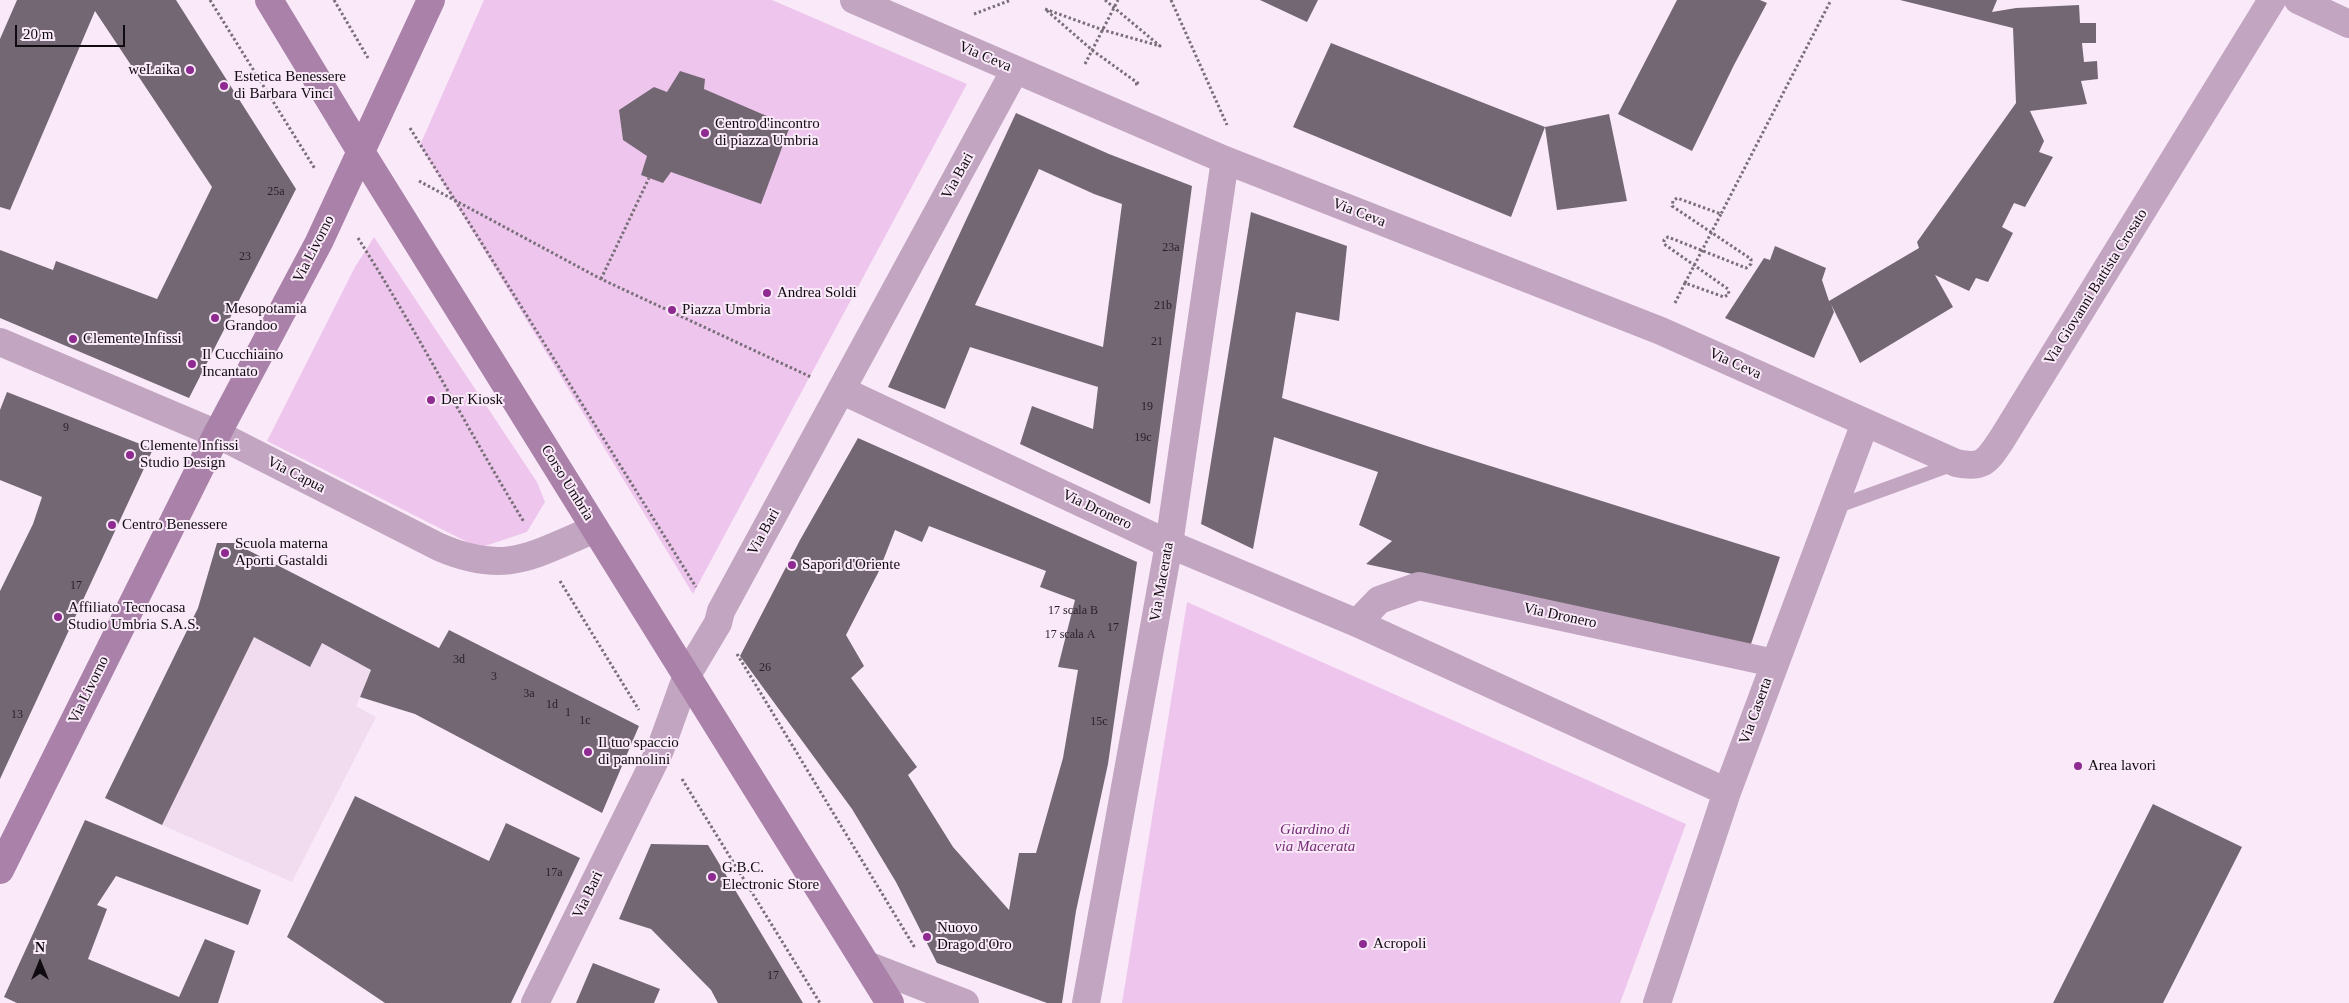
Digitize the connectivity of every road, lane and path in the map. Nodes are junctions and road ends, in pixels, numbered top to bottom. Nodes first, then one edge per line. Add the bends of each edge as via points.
1 (210, 0) edge
2 (269, 0) edge
3 (334, 0) edge
4 (431, 0) edge
5 (854, 0) edge
6 (1105, 0) edge
7 (1118, 0) edge
8 (1172, 0) edge
9 (1831, 0) edge
10 (2272, 0) edge
11 (2298, 0) edge
12 (1114, 8) junction
13 (2349, 24) edge
14 (1103, 30) junction
15 (1092, 50) junction
16 (369, 59) dead end
17 (1015, 70) junction
18 (1129, 85) dead end
19 (1070, 94) junction
20 (410, 128) dead end
21 (361, 152) junction
22 (1236, 164) junction
23 (410, 176) dead end
24 (649, 178) dead end
25 (452, 197) junction
26 (337, 204) junction
27 (1721, 214) junction
28 (1711, 233) junction
29 (1702, 251) junction
30 (1694, 266) junction
31 (601, 279) junction
32 (1685, 283) junction
33 (1661, 331) junction
34 (0, 342) edge
35 (842, 390) junction
36 (1865, 423) junction
37 (217, 434) junction
38 (1956, 463) junction
39 (490, 467) dead end
40 (1832, 508) junction
41 (595, 528) junction
42 (1169, 544) junction
43 (1357, 622) junction
44 (718, 623) junction
45 (1774, 663) junction
46 (687, 675) junction
47 (1727, 792) junction
48 (0, 870) edge
49 (867, 965) junction
50 (954, 998) edge
51 (535, 1003) edge
52 (890, 1003) edge
53 (1086, 1003) edge
54 (1657, 1003) edge

1 - 26 path
2 - 21 main road, Corso Umbria
3 - 16 path
4 - 21 main road, Via Livorno
5 - 17 street, Via Ceva
6 - 12 path
7 - 12 path
8 - 22 path
9 - 27 path
10 - 38 street, Via Giovanni Battista Crosato via 1994,452 1984,462 1973,466
11 - 13 street
12 - 14 path
12 - 14 path via 1160,46
14 - 15 path
14 - 15 path via 1045,9
15 - 18 path via 1139,84
15 - 19 path
17 - 19 street, Via Ceva
17 - 35 street, Via Bari
19 - 22 street, Via Ceva
20 - 25 path
21 - 26 main road, Via Livorno
21 - 41 main road, Corso Umbria
22 - 33 street, Via Ceva
22 - 42 street, Via Macerata
23 - 25 path
24 - 31 path
25 - 31 path
25 - 44 path
26 - 37 main road, Via Livorno
26 - 39 path via 399,303
27 - 28 path
27 - 28 path via 1677,198 1673,201 1672,206
28 - 29 path
28 - 29 path via 1751,259 1751,264 1746,268
29 - 30 path
29 - 30 path via 1668,237 1664,240 1664,244
30 - 32 path
30 - 32 path via 1728,289 1729,294 1724,297
31 - 35 path
32 - 33 path
33 - 36 street, Via Ceva
34 - 37 street, Via Capua
35 - 42 street, Via Dronero
35 - 44 street, Via Bari via 720,611
36 - 38 street, Via Giovanni Battista Crosato
36 - 40 street, Via Caserta
37 - 41 street, Via Capua via 465,558 492,562 521,560
37 - 48 main road, Via Livorno
38 - 40 lane
40 - 45 street, Via Caserta
41 - 46 main road, Corso Umbria
42 - 43 street, Via Dronero
42 - 53 street, Via Macerata
43 - 45 street, Via Dronero via 1378,600 1419,586
43 - 47 street, Via Dronero
44 - 46 street, Via Bari
44 - 50 path
45 - 47 street, Via Caserta
46 - 49 main road, Corso Umbria
46 - 51 street, Via Bari via 660,750
47 - 54 street, Via Caserta
49 - 50 street
49 - 52 main road, Corso Umbria

